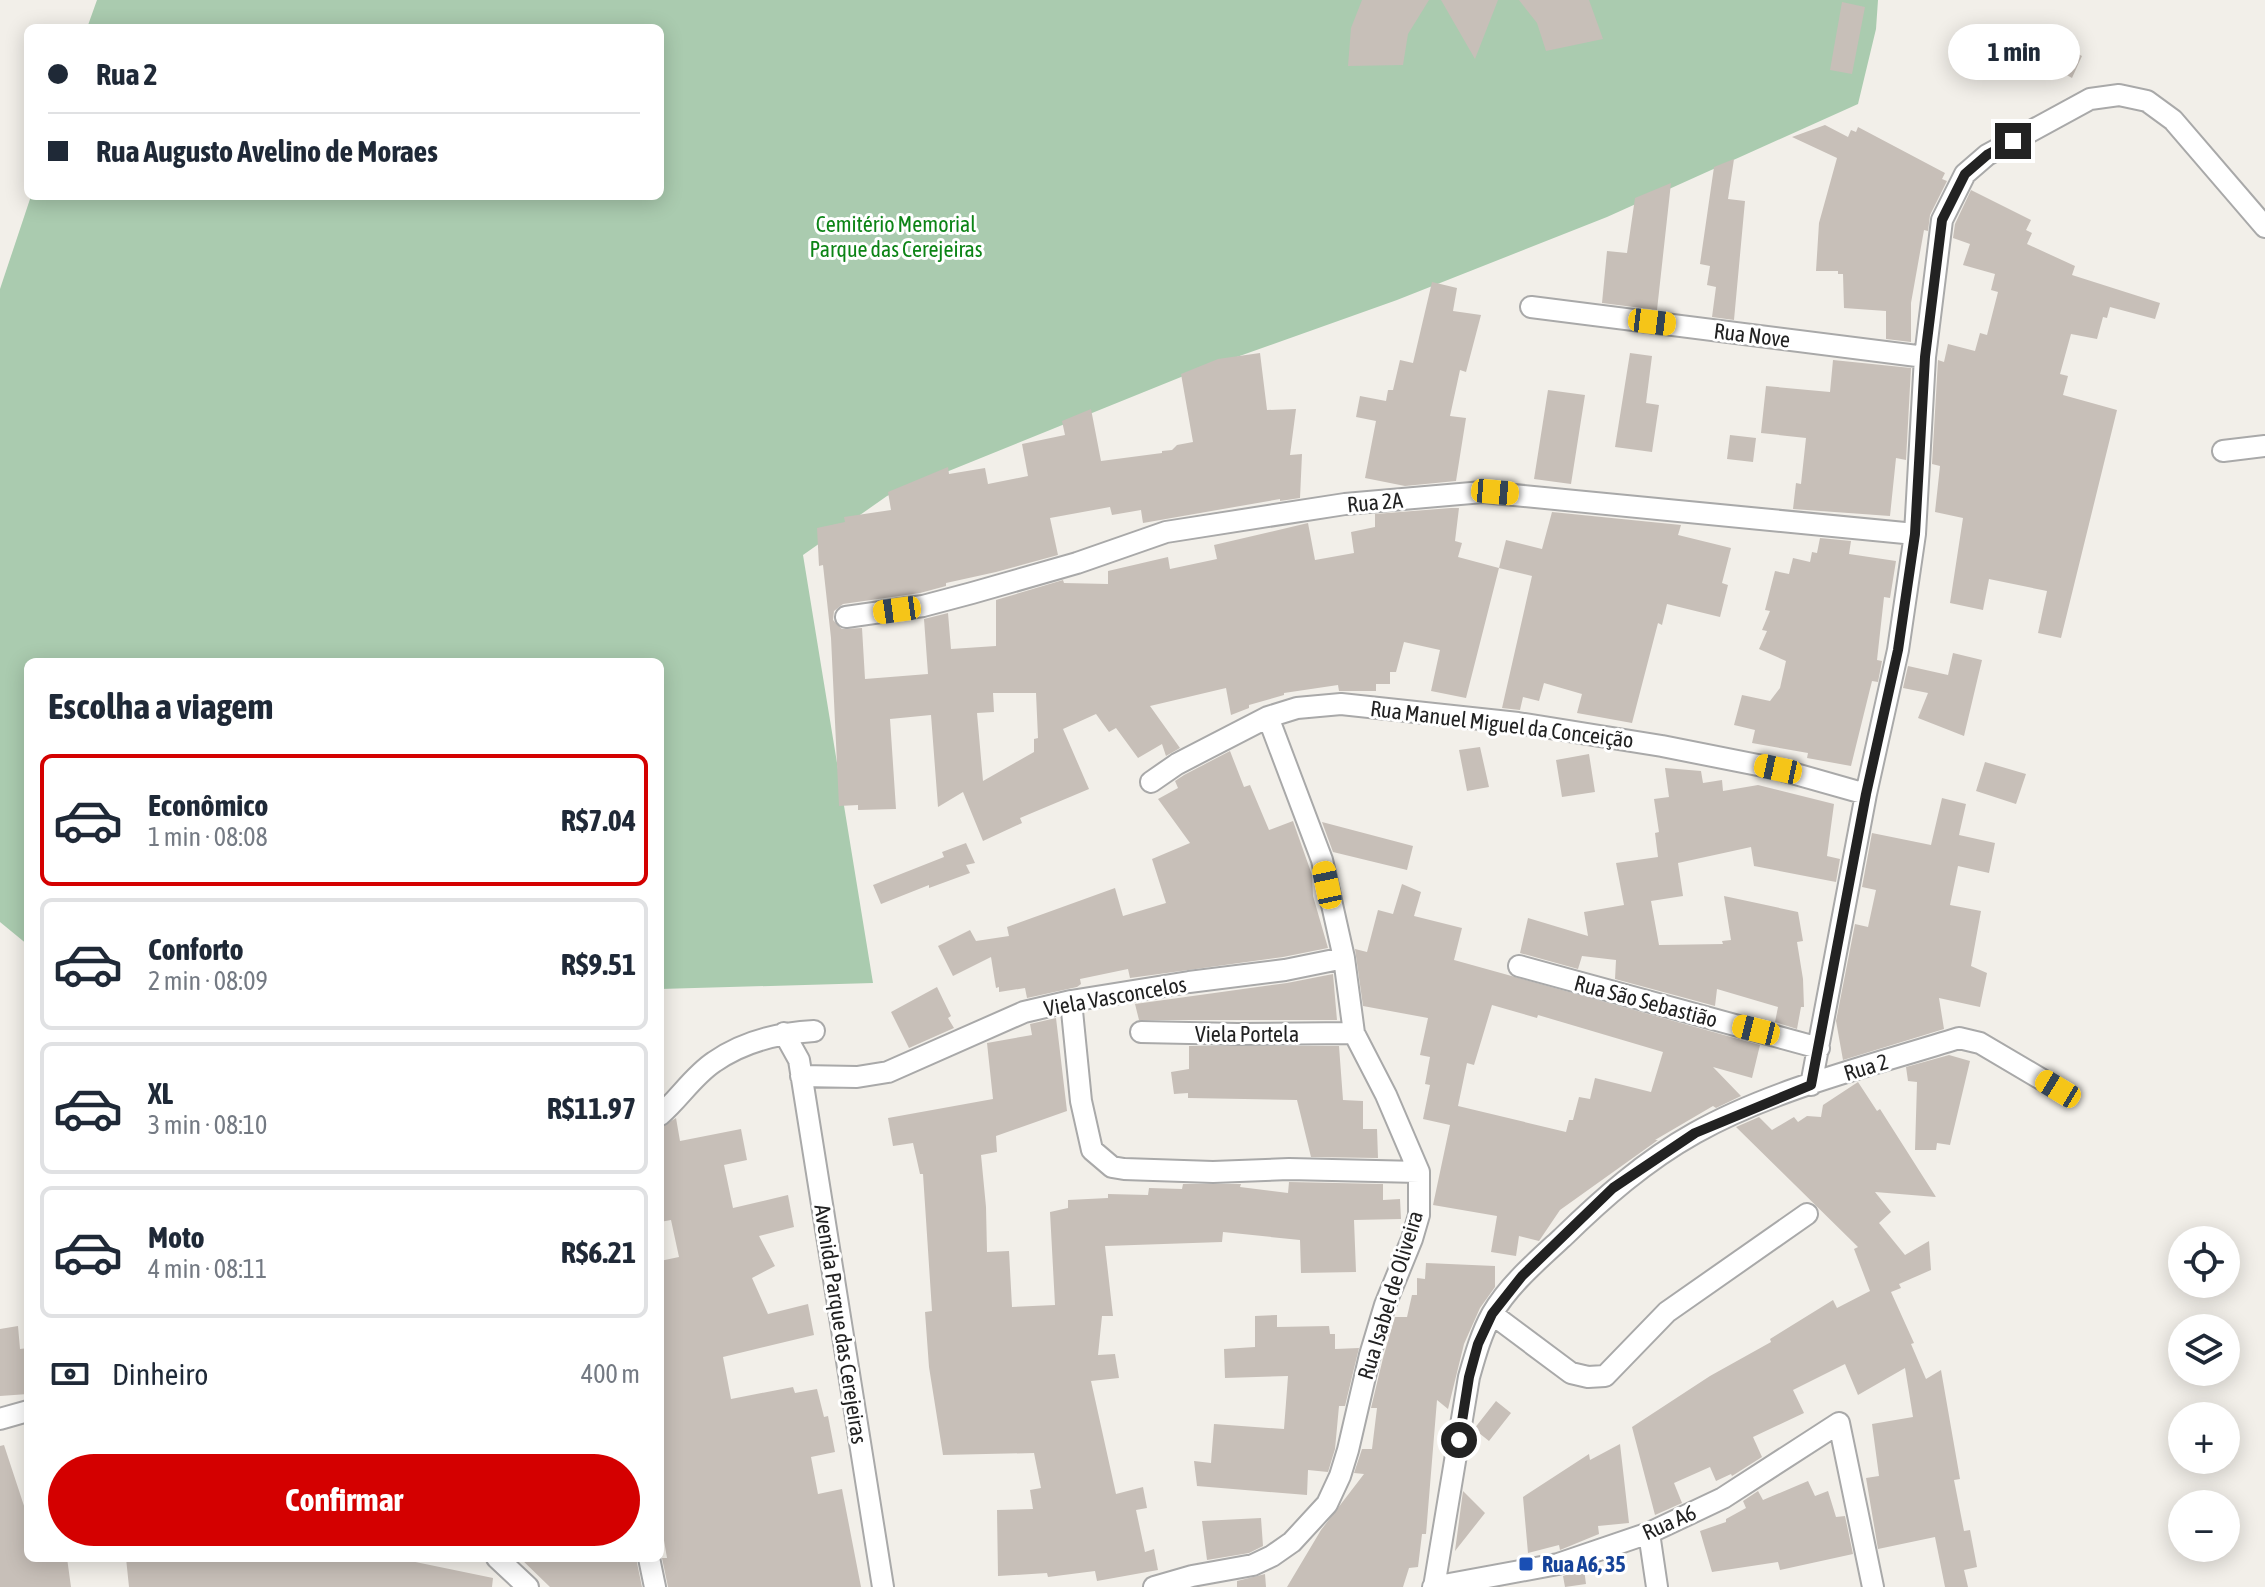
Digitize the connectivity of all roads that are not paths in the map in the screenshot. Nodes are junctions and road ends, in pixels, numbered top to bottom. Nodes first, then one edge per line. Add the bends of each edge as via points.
1 (2265, 227) edge
2 (1531, 307) dead end
3 (1925, 357) junction
4 (2265, 446) edge
5 (2223, 451) dead end
6 (1915, 534) junction
7 (846, 617) dead end
8 (1268, 717) junction
9 (1151, 782) dead end
10 (1866, 794) junction
11 (1344, 958) junction
12 (1519, 966) dead end
13 (1071, 1001) junction
14 (1141, 1032) dead end
15 (784, 1033) junction
16 (1354, 1033) junction
17 (1819, 1048) junction
18 (800, 1068) junction
19 (1811, 1085) junction
20 (2058, 1089) dead end
21 (664, 1111) edge
22 (1419, 1172) junction
23 (1807, 1214) dead end
24 (1492, 1314) junction
25 (24, 1412) edge
26 (0, 1419) edge
27 (1649, 1533) junction
28 (501, 1562) edge
29 (650, 1562) edge
30 (1465, 1584) edge
31 (528, 1587) edge
32 (655, 1587) edge
33 (883, 1587) edge
34 (1154, 1587) edge
35 (1434, 1587) edge
36 (1657, 1587) edge
37 (1873, 1587) edge

1 - 3 street via 2173,120 2147,101 2119,95 2090,99 1987,155 1965,174 1942,220
2 - 3 street, Rua Nove
3 - 6 street
4 - 5 street
6 - 7 street, Rua 2A via 1483,492 1345,504 1166,532 972,593
6 - 10 street via 1898,650
8 - 9 street, Rua Manuel Miguel da Conceição
8 - 10 street, Rua Manuel Miguel da Conceição via 1341,704 1518,723 1725,758
8 - 11 street, Rua Isabel de Oliveira via 1322,860
10 - 17 street
11 - 13 street, Viela Vasconcelos
11 - 16 street, Rua Isabel de Oliveira
12 - 17 street, Rua São Sebastião
13 - 18 street, Viela Vasconcelos via 1024,1012 888,1072 857,1077
13 - 22 street via 1081,1101 1092,1150 1112,1167
14 - 16 street, Viela Portela
15 - 18 street, Avenida Parque das Cerejeiras
15 - 18 street via 814,1031
15 - 21 street via 754,1040 712,1063
16 - 22 street, Rua Isabel de Oliveira
17 - 19 street
18 - 33 street, Avenida Parque das Cerejeiras
19 - 20 street, Rua 2 via 1959,1038 1980,1043
19 - 24 street, Rua 2 via 1695,1133 1613,1188 1522,1276
22 - 34 street, Rua Isabel de Oliveira via 1419,1215 1385,1305 1348,1450 1327,1504 1272,1556
23 - 24 street via 1667,1312 1605,1376 1571,1373
24 - 35 street, Rua 2 via 1469,1377
25 - 26 street
27 - 30 street, Rua A6 via 1558,1564
27 - 36 street
27 - 37 street, Rua A6 via 1723,1498 1839,1423
28 - 31 street
29 - 32 street
30 - 35 street, Rua A6

